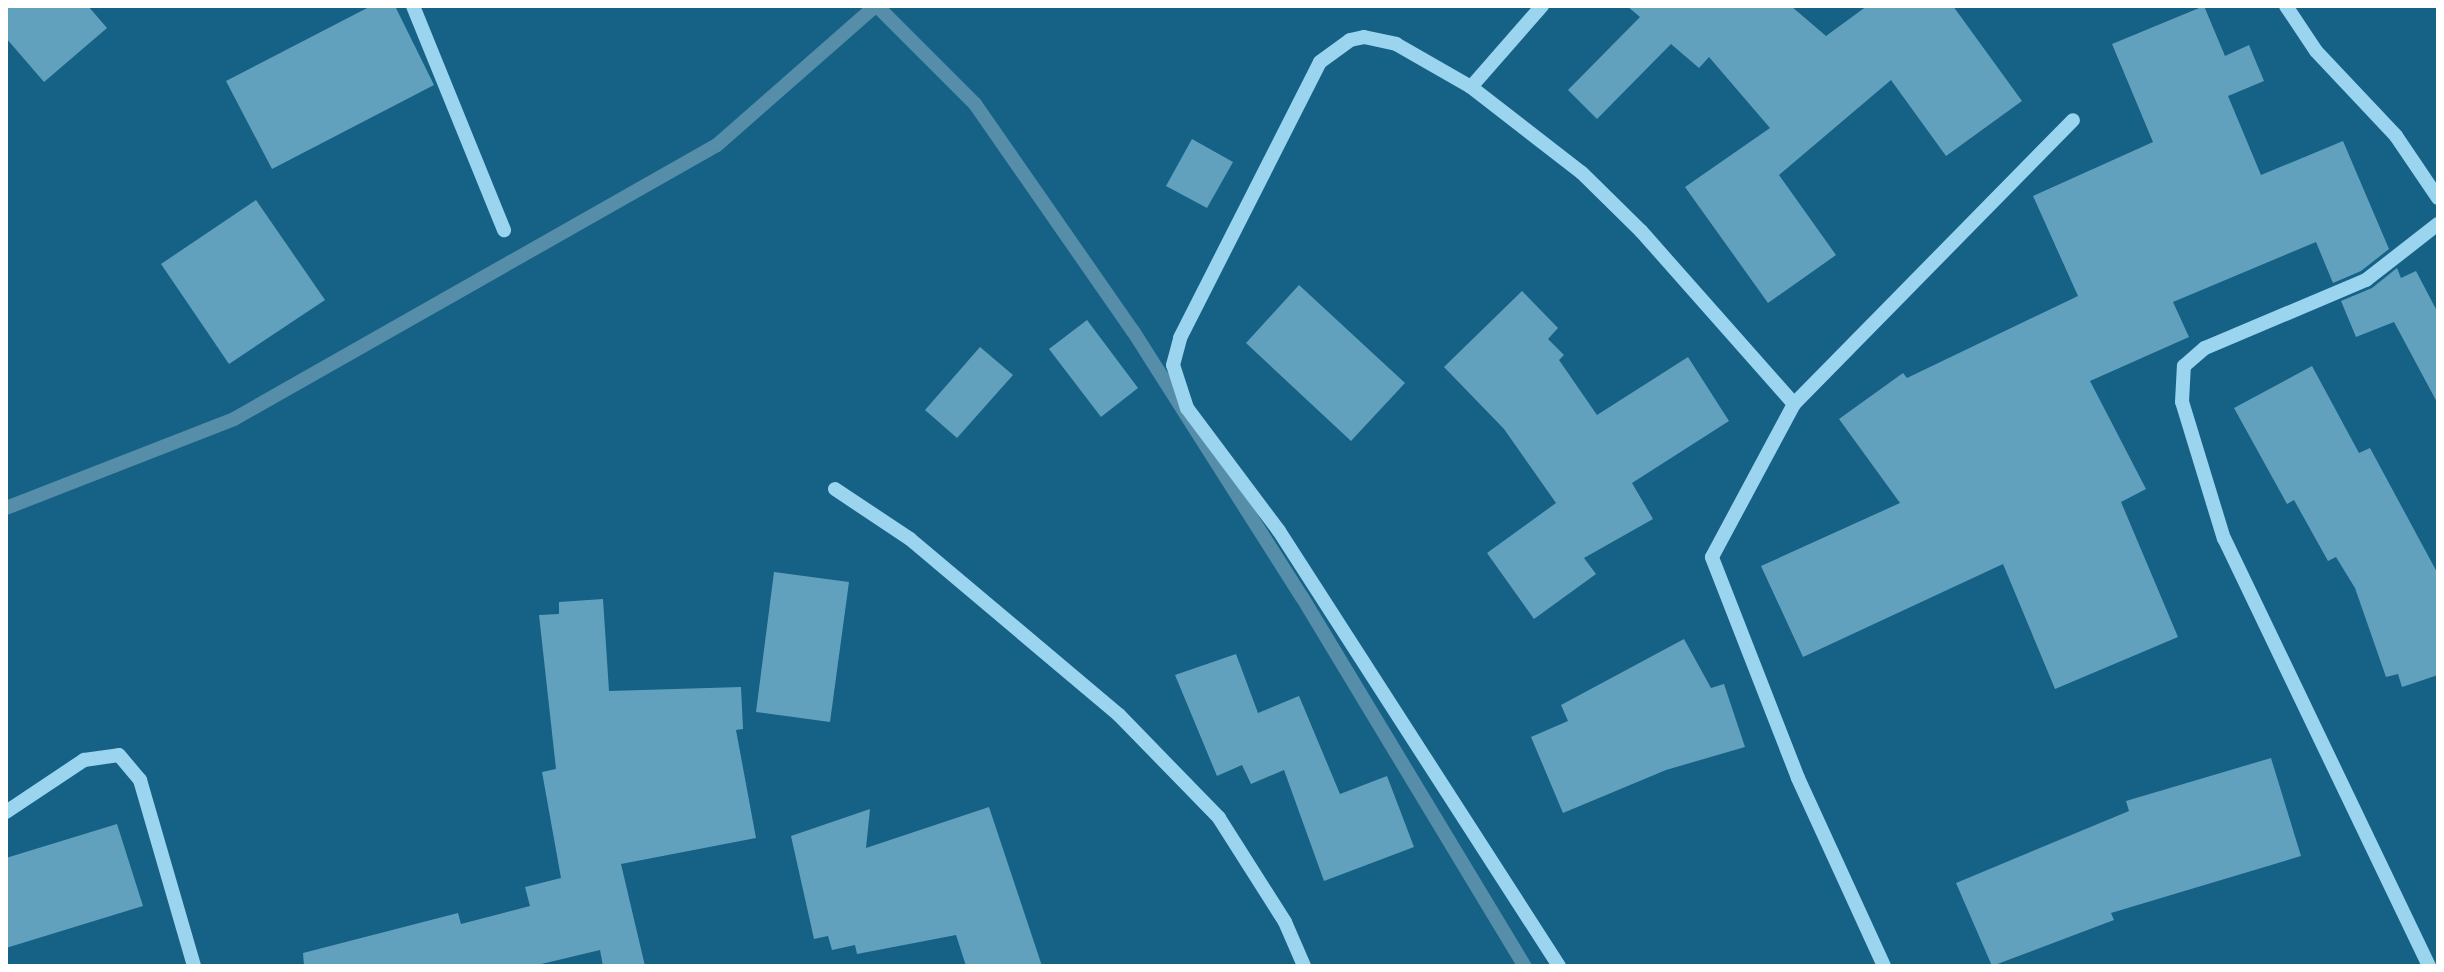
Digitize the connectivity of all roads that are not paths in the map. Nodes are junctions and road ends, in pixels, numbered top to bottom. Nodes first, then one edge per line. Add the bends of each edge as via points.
1 (413, 6) edge
2 (1542, 6) edge
3 (2286, 6) edge
4 (1471, 87) junction
5 (2073, 120) dead end
6 (2438, 198) edge
7 (2438, 224) edge
8 (504, 230) dead end
9 (1794, 404) junction
10 (835, 489) dead end
11 (6, 812) edge
12 (194, 966) edge
13 (1304, 966) edge
14 (1559, 966) edge
15 (1884, 966) edge
16 (2429, 966) edge

1 - 8 street
2 - 4 street
3 - 6 street via 2316,51 2396,136
4 - 9 street via 1582,173 1641,231
4 - 14 street via 1378,39 1350,40 1320,62 1180,338 1173,365 1187,408 1279,531
5 - 9 street
7 - 16 street via 2366,280 2205,348 2184,366 2182,402 2224,539
9 - 15 street via 1712,557 1798,778
10 - 13 street via 910,539 1119,715 1219,818 1285,922
11 - 12 street via 84,760 119,755 140,780

